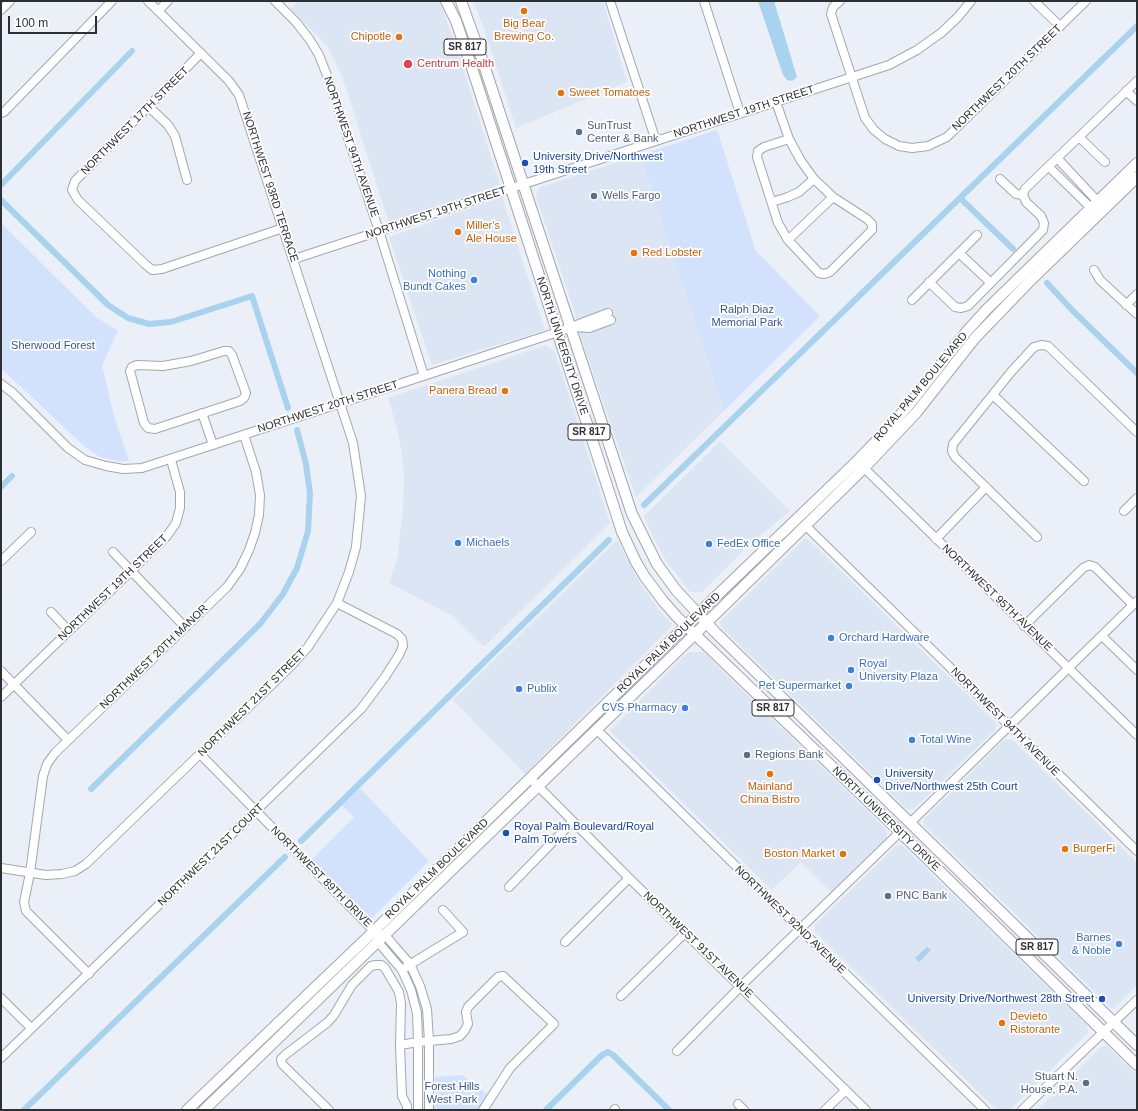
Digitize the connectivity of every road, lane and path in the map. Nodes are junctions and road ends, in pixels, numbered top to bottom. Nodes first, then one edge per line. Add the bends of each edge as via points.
1 (10, 1) edge
2 (112, 1) edge
3 (148, 1) edge
4 (168, 1) edge
5 (275, 1) edge
6 (610, 1) edge
7 (704, 1) edge
8 (971, 1) edge
9 (1034, 1) edge
10 (1086, 1) edge
11 (455, 3) edge
12 (837, 4) edge
13 (1, 10) edge
14 (158, 11) junction
15 (1060, 26) junction
16 (201, 53) junction
17 (851, 78) junction
18 (1137, 80) edge
19 (1126, 91) junction
20 (1137, 101) edge
21 (776, 102) junction
22 (149, 107) junction
23 (1, 113) edge
24 (740, 113) junction
25 (1080, 137) junction
26 (789, 139) junction
27 (656, 141) junction
28 (1057, 158) junction
29 (1105, 162) dead end
30 (1137, 163) edge
31 (1049, 166) junction
32 (1137, 177) edge
33 (814, 179) junction
34 (1000, 179) dead end
35 (187, 180) dead end
36 (524, 185) junction
37 (512, 188) junction
38 (1023, 195) junction
39 (833, 198) junction
40 (772, 202) junction
41 (1098, 208) junction
42 (283, 228) junction
43 (379, 231) junction
44 (977, 234) dead end
45 (788, 240) junction
46 (959, 253) junction
47 (294, 259) junction
48 (1094, 270) dead end
49 (929, 282) junction
50 (990, 282) junction
51 (1137, 294) edge
52 (912, 300) dead end
53 (1126, 304) junction
54 (1137, 314) edge
55 (609, 316) dead end
56 (570, 327) junction
57 (558, 332) junction
58 (424, 376) junction
59 (1, 384) edge
60 (993, 395) junction
61 (340, 403) junction
62 (202, 413) junction
63 (588, 429) junction
64 (1137, 432) edge
65 (244, 435) junction
66 (214, 445) junction
67 (611, 451) junction
68 (171, 460) junction
69 (861, 465) junction
70 (1084, 481) dead end
71 (986, 487) junction
72 (1137, 498) edge
73 (1124, 511) dead end
74 (789, 525) junction
75 (806, 526) junction
76 (31, 532) dead end
77 (1037, 537) dead end
78 (936, 539) junction
79 (782, 549) junction
80 (113, 552) dead end
81 (1, 561) edge
82 (131, 570) junction
83 (337, 603) junction
84 (1135, 603) edge
85 (50, 612) dead end
86 (698, 614) junction
87 (706, 623) junction
88 (687, 625) junction
89 (1024, 626) junction
90 (185, 627) junction
91 (69, 631) junction
92 (696, 634) junction
93 (1102, 636) junction
94 (1068, 668) junction
95 (1137, 670) edge
96 (1, 671) edge
97 (14, 684) junction
98 (1, 697) edge
99 (1009, 726) junction
100 (597, 730) junction
101 (1137, 735) edge
102 (68, 740) junction
103 (201, 755) junction
104 (531, 778) junction
105 (539, 786) junction
106 (878, 810) junction
107 (255, 812) junction
108 (573, 821) junction
109 (910, 822) junction
110 (900, 832) junction
111 (936, 848) junction
112 (1137, 851) edge
113 (1, 868) edge
114 (30, 873) junction
115 (629, 878) junction
116 (509, 887) dead end
117 (443, 910) dead end
118 (799, 929) junction
119 (374, 931) junction
120 (685, 933) junction
121 (382, 939) junction
122 (565, 942) dead end
123 (410, 964) junction
124 (402, 970) junction
125 (88, 974) junction
126 (741, 986) junction
127 (621, 996) dead end
128 (1, 998) edge
129 (1137, 1000) edge
130 (1114, 1022) junction
131 (31, 1028) junction
132 (1104, 1032) junction
133 (429, 1041) junction
134 (418, 1042) junction
135 (400, 1045) junction
136 (1137, 1045) edge
137 (677, 1051) dead end
138 (1, 1058) edge
139 (1137, 1065) edge
140 (846, 1090) junction
141 (187, 1110) edge
142 (204, 1110) edge
143 (329, 1110) edge
144 (407, 1110) edge
145 (418, 1110) edge
146 (429, 1110) edge
147 (483, 1110) edge
148 (825, 1110) edge
149 (866, 1110) edge
150 (985, 1110) edge
151 (1022, 1110) edge

1 - 13 street
2 - 23 street
3 - 14 street, NORTHWEST 93RD TERRACE
4 - 14 street
5 - 43 street, NORTHWEST 94TH AVENUE via 296,22 319,55
6 - 27 street
7 - 24 street
8 - 17 street, NORTHWEST 19TH STREET via 941,33 917,50 889,65
9 - 15 street
10 - 15 street, NORTHWEST 20TH STREET
11 - 36 main road, NORTH UNIVERSITY DRIVE / SR 817 via 474,37
11 - 37 main road, NORTH UNIVERSITY DRIVE / SR 817 via 456,21
12 - 17 street via 831,14
14 - 16 street, NORTHWEST 93RD TERRACE
15 - 17 street, NORTHWEST 20TH STREET via 947,137 928,146 899,146 874,130 865,118
16 - 22 street, NORTHWEST 17TH STREET
16 - 42 street, NORTHWEST 93RD TERRACE via 239,95
17 - 21 street, NORTHWEST 19TH STREET
18 - 19 street
19 - 20 street
19 - 25 street
21 - 24 street, NORTHWEST 19TH STREET
21 - 26 street
22 - 35 street via 168,125 175,136
22 - 42 street, NORTHWEST 17TH STREET via 75,181 72,190 78,200 145,264 152,270 162,269
24 - 27 street, NORTHWEST 19TH STREET
25 - 28 street
25 - 29 street
26 - 33 street
26 - 40 street via 758,151 757,157
27 - 36 street, NORTHWEST 19TH STREET
28 - 31 street
28 - 41 street
30 - 41 main road, ROYAL PALM BOULEVARD
31 - 38 street via 1025,189
31 - 41 street
32 - 41 main road, ROYAL PALM BOULEVARD
33 - 39 street
33 - 40 street via 799,192
34 - 38 street via 1016,194
36 - 37 street, NORTHWEST 19TH STREET
36 - 56 main road, NORTH UNIVERSITY DRIVE / SR 817
37 - 43 street, NORTHWEST 19TH STREET
37 - 57 main road, NORTH UNIVERSITY DRIVE / SR 817
38 - 50 street via 1026,202 1041,216 1043,230
39 - 45 street
39 - 45 street via 867,219 872,224 872,230 830,272 819,273
40 - 45 street via 778,223
41 - 69 main road, ROYAL PALM BOULEVARD via 1014,282 967,331
42 - 47 street, NORTHWEST 93RD TERRACE
43 - 47 street, NORTHWEST 19TH STREET
43 - 58 street, NORTHWEST 94TH AVENUE
44 - 46 street
46 - 49 street
46 - 50 street
47 - 61 street, NORTHWEST 93RD TERRACE
48 - 53 street via 1100,280
49 - 50 street via 955,307 961,308 968,306
49 - 52 street
51 - 53 street
53 - 54 street
55 - 56 street, NORTHWEST 20TH STREET via 589,328
56 - 57 street, NORTHWEST 20TH STREET
56 - 67 main road, NORTH UNIVERSITY DRIVE / SR 817
57 - 58 street, NORTHWEST 20TH STREET
57 - 63 main road, NORTH UNIVERSITY DRIVE / SR 817
58 - 61 street, NORTHWEST 20TH STREET
59 - 68 street, NORTHWEST 20TH STREET via 68,448 85,460 123,470
60 - 64 street via 1034,347 1048,346
60 - 70 street
60 - 71 street via 954,444 952,451
61 - 65 street, NORTHWEST 20TH STREET
61 - 83 street, NORTHWEST 21ST STREET via 353,443 361,496 356,546
62 - 62 street via 244,398 246,393 232,355 228,351 164,366 132,367 130,371 144,423 148,428
62 - 66 street
63 - 67 main road via 594,430
63 - 88 main road, NORTH UNIVERSITY DRIVE / SR 817 via 626,542 636,562 653,589
65 - 66 street, NORTHWEST 20TH STREET
65 - 90 street, NORTHWEST 20TH MANOR via 256,472 260,495 255,533 240,569 227,587
66 - 68 street, NORTHWEST 20TH STREET
67 - 86 main road, NORTH UNIVERSITY DRIVE / SR 817 via 632,514 649,549 666,577
68 - 82 street, NORTHWEST 19TH STREET via 180,492 180,508 176,523 167,536
69 - 74 main road, ROYAL PALM BOULEVARD
69 - 75 main road, ROYAL PALM BOULEVARD
69 - 78 street, NORTHWEST 95TH AVENUE
71 - 77 street
71 - 78 street
72 - 73 street
74 - 79 main road
74 - 86 main road, ROYAL PALM BOULEVARD
75 - 79 main road, ROYAL PALM BOULEVARD
75 - 99 street, NORTHWEST 94TH AVENUE
76 - 81 street
78 - 89 street, NORTHWEST 95TH AVENUE
79 - 87 main road, ROYAL PALM BOULEVARD
80 - 82 street
82 - 90 street
82 - 91 street, NORTHWEST 19TH STREET
83 - 103 street, NORTHWEST 21ST STREET via 308,647 291,666
83 - 107 street, NORTHWEST 21ST COURT via 397,634 402,639 403,646 385,677 361,709
84 - 89 street via 1090,565 1083,568
84 - 93 street
85 - 91 street
86 - 87 main road, NORTH UNIVERSITY DRIVE / SR 817
86 - 88 main road, ROYAL PALM BOULEVARD
87 - 92 main road, ROYAL PALM BOULEVARD
87 - 109 main road, NORTH UNIVERSITY DRIVE / SR 817
88 - 92 main road, NORTH UNIVERSITY DRIVE / SR 817
88 - 104 main road, ROYAL PALM BOULEVARD
89 - 94 street, NORTHWEST 95TH AVENUE
90 - 102 street, NORTHWEST 20TH MANOR
91 - 97 street, NORTHWEST 19TH STREET
92 - 100 main road, ROYAL PALM BOULEVARD
92 - 106 main road, NORTH UNIVERSITY DRIVE / SR 817
93 - 94 street
93 - 95 street
94 - 99 street
94 - 101 street, NORTHWEST 95TH AVENUE
96 - 97 street
97 - 98 street, NORTHWEST 19TH STREET
97 - 102 street
99 - 109 street
99 - 112 street, NORTHWEST 94TH AVENUE
100 - 105 main road, ROYAL PALM BOULEVARD
100 - 118 street, NORTHWEST 92ND AVENUE
102 - 114 street, NORTHWEST 20TH MANOR via 47,764 43,776
103 - 107 street, NORTHWEST 89TH DRIVE
103 - 114 street, NORTHWEST 21ST STREET via 86,864 62,874
104 - 105 street, NORTHWEST 91ST AVENUE
104 - 119 main road, ROYAL PALM BOULEVARD
105 - 108 street, NORTHWEST 91ST AVENUE
105 - 121 main road, ROYAL PALM BOULEVARD
106 - 109 main road via 901,824
106 - 110 main road, NORTH UNIVERSITY DRIVE / SR 817
107 - 119 street, NORTHWEST 89TH DRIVE
107 - 125 street, NORTHWEST 21ST COURT
108 - 115 street, NORTHWEST 91ST AVENUE
108 - 116 street
109 - 111 main road, NORTH UNIVERSITY DRIVE / SR 817
110 - 111 main road via 912,832
110 - 118 street
110 - 132 main road, NORTH UNIVERSITY DRIVE / SR 817
111 - 130 main road, NORTH UNIVERSITY DRIVE / SR 817
113 - 114 street, NORTHWEST 21ST STREET
114 - 125 street, NORTHWEST 20TH MANOR via 24,902 26,911
115 - 120 street, NORTHWEST 91ST AVENUE
115 - 122 street
117 - 123 street via 463,932
118 - 126 street
118 - 150 street, NORTHWEST 92ND AVENUE
119 - 121 street, NORTHWEST 89TH DRIVE
119 - 141 main road, ROYAL PALM BOULEVARD
120 - 126 street, NORTHWEST 91ST AVENUE
120 - 127 street
121 - 123 street, NORTHWEST 89TH DRIVE
121 - 124 street, NORTHWEST 89TH DRIVE
121 - 142 main road, ROYAL PALM BOULEVARD
123 - 124 street
123 - 133 street, NORTHWEST 89TH DRIVE via 427,1009
124 - 134 street, NORTHWEST 89TH DRIVE via 417,1013
125 - 131 street, NORTHWEST 21ST COURT
126 - 137 street
126 - 140 street, NORTHWEST 91ST AVENUE
128 - 131 street
129 - 130 street
130 - 132 street
130 - 136 main road, NORTH UNIVERSITY DRIVE / SR 817
131 - 138 street, NORTHWEST 21ST COURT
132 - 139 main road, NORTH UNIVERSITY DRIVE / SR 817
132 - 151 street
133 - 134 street
133 - 146 street, NORTHWEST 89TH DRIVE
133 - 147 street via 451,1040 460,1036 468,1024 468,1007 498,977 503,976 554,1024 510,1068
134 - 135 street
134 - 145 street, NORTHWEST 89TH DRIVE
135 - 143 street via 399,992 386,968 381,965 371,966 352,986 328,1022 282,1059 282,1064
135 - 144 street via 402,1096
140 - 148 street
140 - 149 street, NORTHWEST 91ST AVENUE

